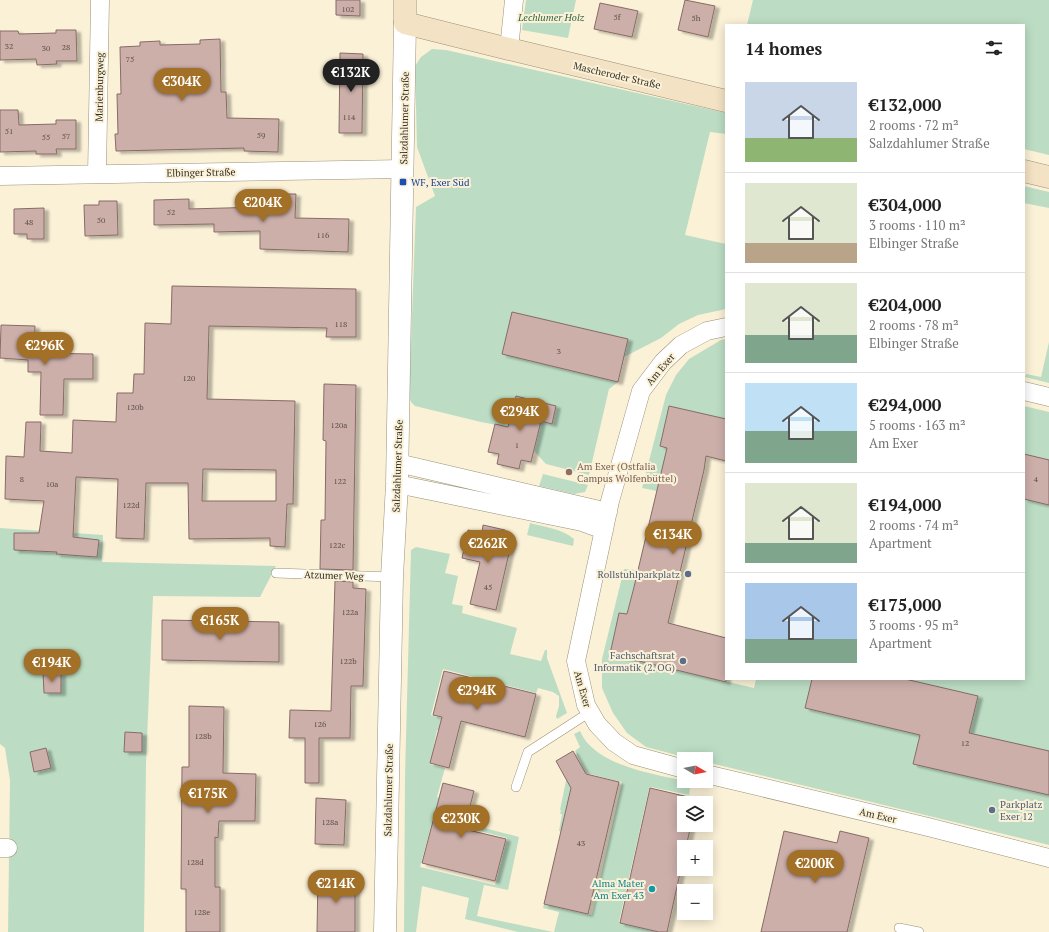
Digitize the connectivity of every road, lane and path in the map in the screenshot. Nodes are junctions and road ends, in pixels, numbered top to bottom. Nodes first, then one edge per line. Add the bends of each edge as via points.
1 (100, 0) edge
2 (405, 0) edge
3 (514, 0) edge
4 (405, 23) junction
5 (509, 49) junction
6 (725, 101) edge
7 (403, 169) junction
8 (1025, 171) edge
9 (97, 174) junction
10 (0, 176) edge
11 (1049, 177) edge
12 (725, 327) edge
13 (1025, 391) edge
14 (1049, 396) edge
15 (397, 473) junction
16 (608, 512) junction
17 (604, 530) junction
18 (276, 573) dead end
19 (392, 577) junction
20 (590, 712) junction
21 (677, 767) edge
22 (713, 776) edge
23 (516, 786) dead end
24 (1049, 858) edge
25 (899, 928) dead end
26 (385, 932) edge
27 (918, 932) edge

1 - 9 street, Marienburgweg
2 - 4 main road, Salzdahlumer Straße
3 - 5 street
4 - 5 main road, Mascheroder Straße
4 - 7 street, Salzdahlumer Straße
5 - 6 main road, Mascheroder Straße
7 - 9 street, Elbinger Straße
7 - 15 street, Salzdahlumer Straße
8 - 11 main road
9 - 10 street, Elbinger Straße
12 - 16 street, Am Exer via 681,345 663,362 641,391
13 - 14 street
15 - 16 street
15 - 17 street
15 - 19 street, Salzdahlumer Straße
16 - 17 street, Am Exer
17 - 20 street, Am Exer via 576,660 586,705
18 - 19 lane, Atzumer Weg
19 - 26 street, Salzdahlumer Straße
20 - 21 street, Am Exer via 597,724 614,742 633,755
20 - 23 lane via 528,752
22 - 24 street, Am Exer
25 - 27 lane

